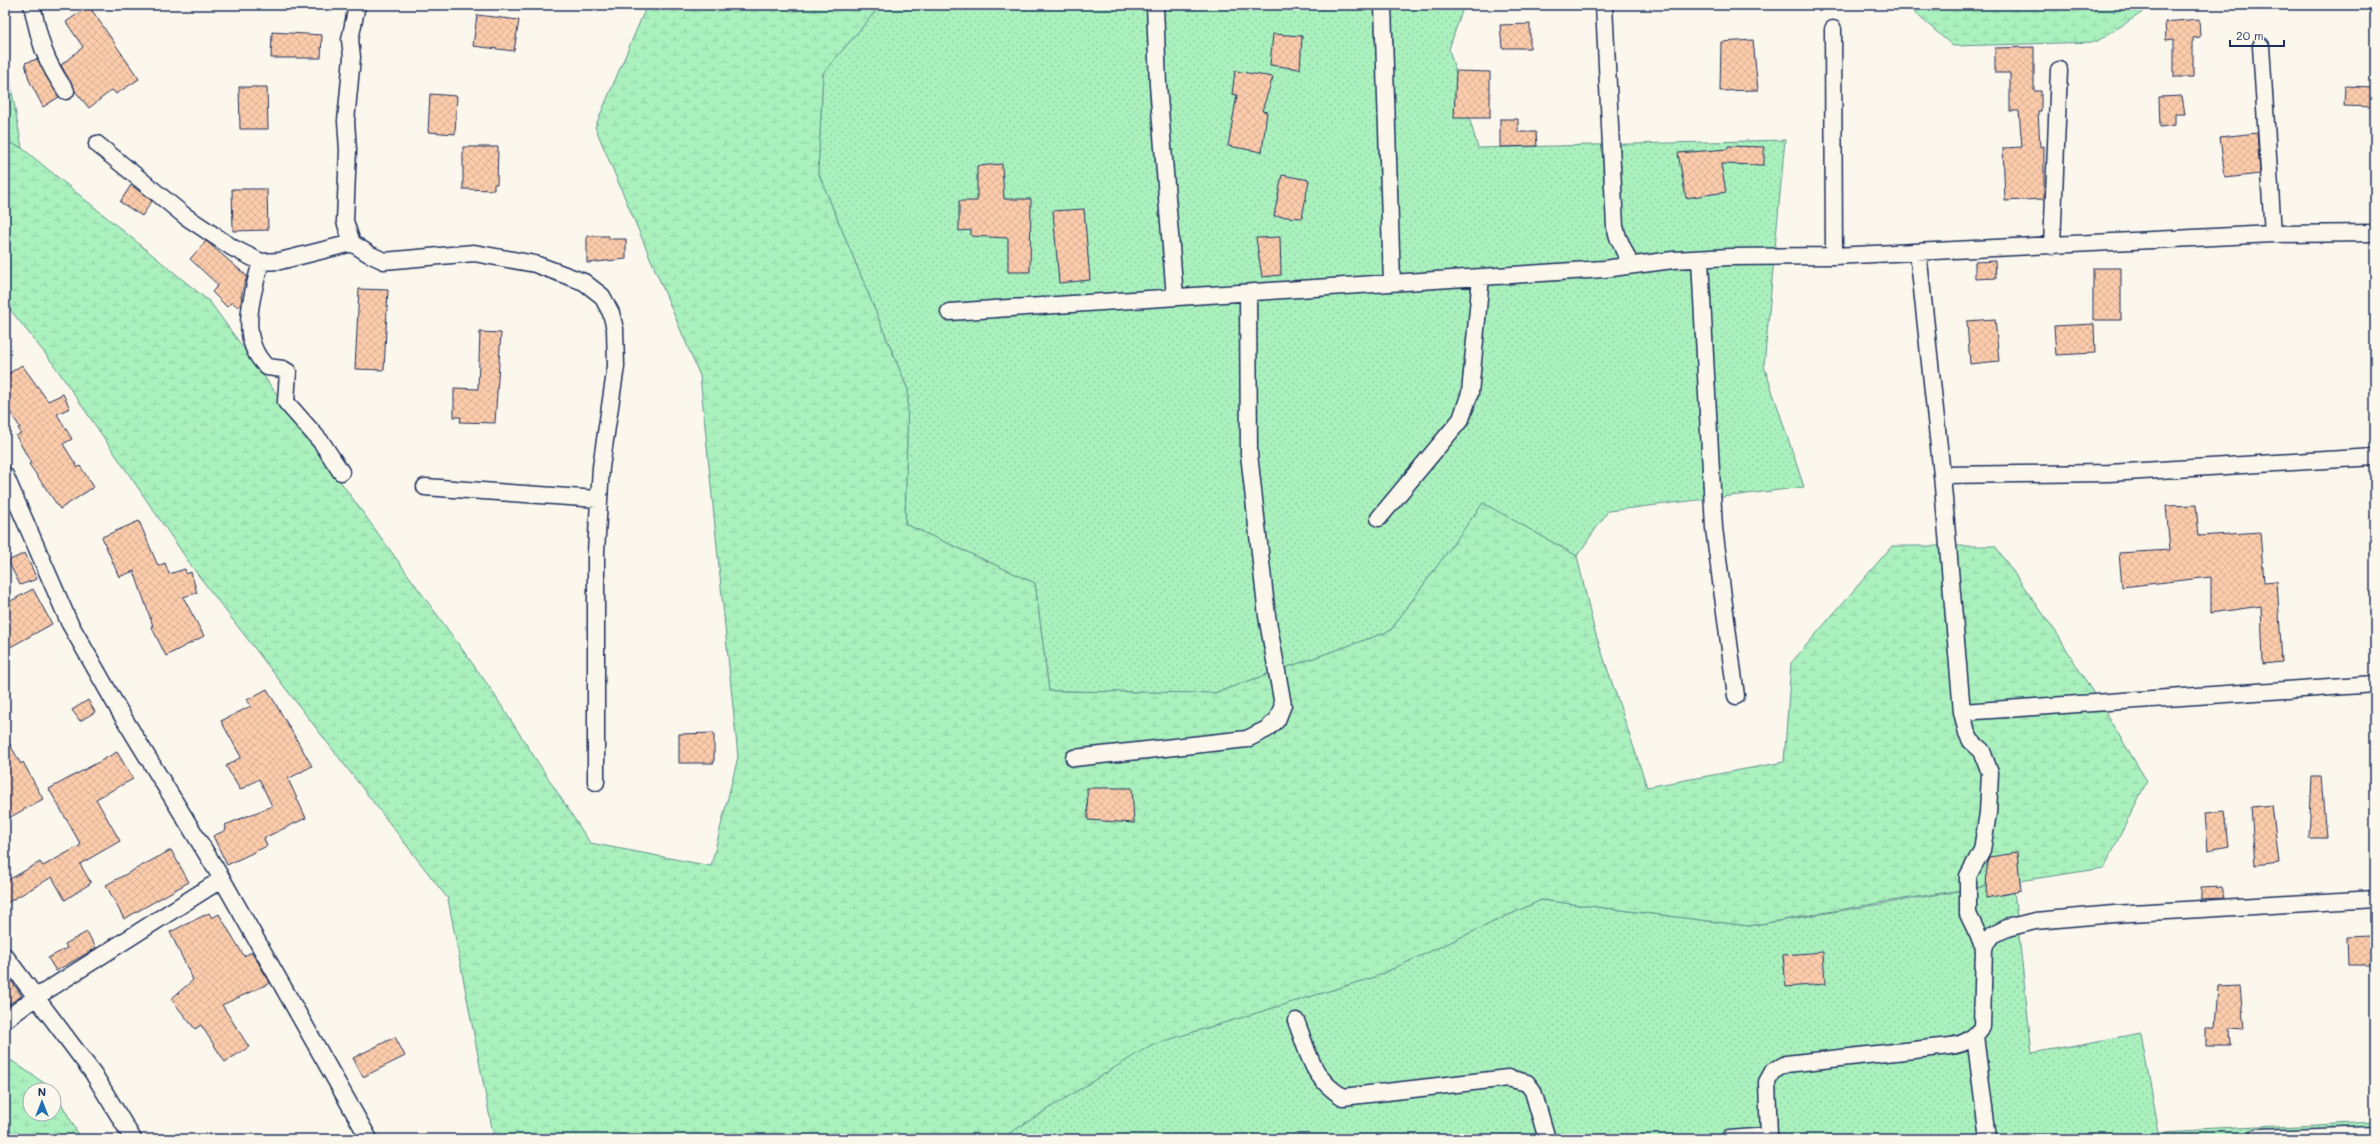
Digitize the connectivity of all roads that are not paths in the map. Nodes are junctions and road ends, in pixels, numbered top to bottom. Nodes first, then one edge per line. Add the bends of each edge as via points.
1 (32, 5) edge
2 (357, 5) edge
3 (1155, 5) edge
4 (1384, 5) edge
5 (1604, 5) edge
6 (1833, 29) dead end
7 (2261, 46) dead end
8 (2059, 70) dead end
9 (66, 91) dead end
10 (97, 144) dead end
11 (2375, 233) edge
12 (2273, 234) junction
13 (352, 243) junction
14 (2052, 246) junction
15 (1918, 252) junction
16 (1834, 256) junction
17 (1700, 260) junction
18 (261, 262) junction
19 (1630, 264) junction
20 (1480, 277) junction
21 (1392, 284) junction
22 (1248, 293) junction
23 (1175, 297) junction
24 (949, 312) dead end
25 (2375, 457) edge
26 (341, 472) dead end
27 (5, 475) edge
28 (1942, 475) junction
29 (425, 487) dead end
30 (598, 499) junction
31 (1379, 518) dead end
32 (2375, 684) edge
33 (1736, 696) dead end
34 (1962, 712) junction
35 (1074, 758) dead end
36 (596, 782) dead end
37 (222, 878) junction
38 (2375, 899) edge
39 (1984, 947) junction
40 (5, 956) edge
41 (35, 998) junction
42 (5, 1020) edge
43 (1296, 1021) dead end
44 (1975, 1036) junction
45 (2375, 1135) edge
46 (1769, 1138) edge
47 (133, 1139) edge
48 (370, 1139) edge
49 (1547, 1139) edge
50 (1729, 1139) edge
51 (1988, 1139) edge
52 (2257, 1139) edge

1 - 9 street via 40,44 53,73
2 - 13 street via 350,40 352,57 346,121 348,150 345,221
3 - 23 street via 1158,84
4 - 21 street
5 - 19 street via 1615,227
6 - 16 street
7 - 12 street
8 - 14 street
10 - 18 street via 185,216 232,248
11 - 12 street
12 - 14 street
13 - 18 street via 280,261
13 - 30 street via 384,261 474,253 535,264 584,282 602,296 611,313 615,329 616,366
14 - 15 street
15 - 16 street
15 - 28 street
16 - 17 street
17 - 19 street
17 - 33 street via 1714,528
18 - 26 street via 248,313 252,341 267,367 288,372 286,402 322,443
19 - 20 street via 1604,269
20 - 21 street
20 - 31 street via 1470,393 1461,419
21 - 22 street
22 - 23 street
22 - 35 street via 1249,454 1267,616 1283,705 1277,720 1267,729 1247,739
23 - 24 street
25 - 28 street via 2108,474
27 - 37 street via 69,622 120,712
28 - 34 street
29 - 30 street
30 - 36 street
32 - 34 street
34 - 39 street via 1967,733 1971,741 1982,751 1990,773 1988,813 1982,850 1968,876 1968,914
37 - 41 street
37 - 48 street
38 - 39 street via 2035,921 2007,928 1993,935
39 - 44 street via 1982,1027
40 - 41 street
41 - 42 street
41 - 47 street via 92,1073
43 - 49 street via 1317,1074 1328,1088 1343,1097 1508,1078 1527,1083 1533,1091
44 - 46 street via 1963,1044 1950,1046 1786,1064 1773,1071 1767,1082
44 - 51 street
45 - 52 street
46 - 50 street

